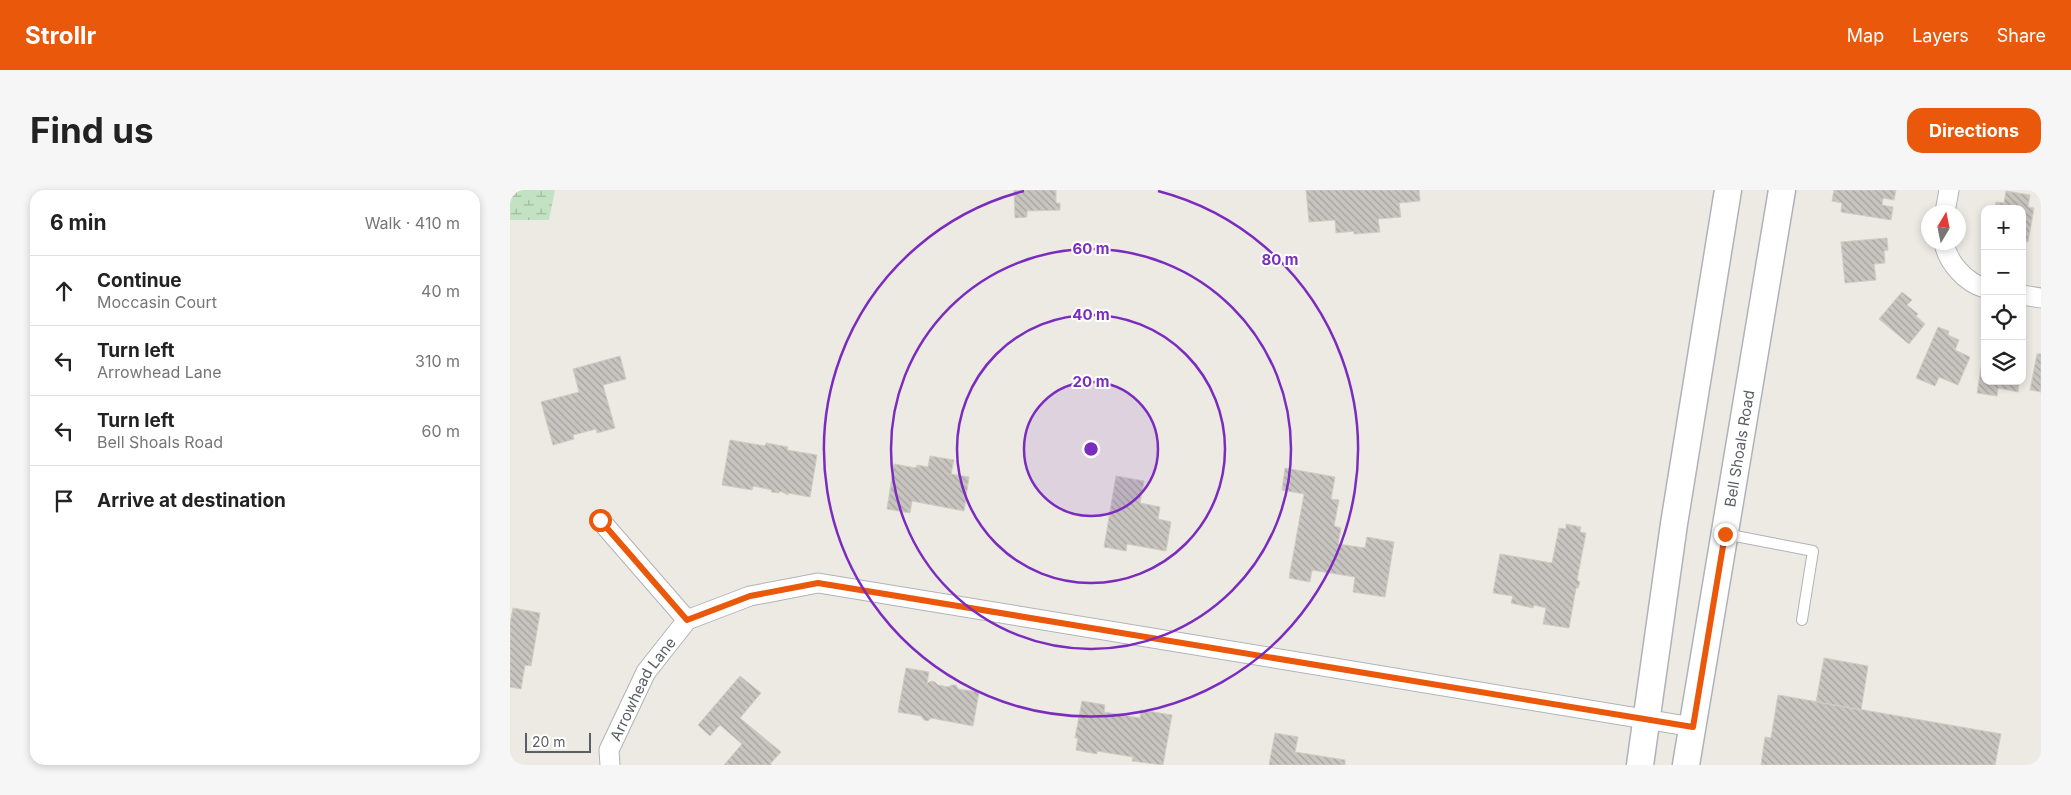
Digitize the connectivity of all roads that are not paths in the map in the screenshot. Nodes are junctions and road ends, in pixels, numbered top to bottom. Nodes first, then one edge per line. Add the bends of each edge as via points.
1 (1728, 190) edge
2 (1782, 190) edge
3 (1949, 190) edge
4 (1946, 205) edge
5 (1946, 250) edge
6 (1981, 286) edge
7 (2026, 296) edge
8 (2041, 298) edge
9 (600, 520) dead end
10 (1725, 534) junction
11 (687, 620) junction
12 (1802, 620) dead end
13 (1647, 719) junction
14 (1693, 727) junction
15 (610, 765) edge
16 (1640, 765) edge
17 (1686, 765) edge

1 - 13 main road via 1674,524
2 - 10 main road, Bell Shoals Road
3 - 4 street
5 - 6 street via 1965,278
7 - 8 street
9 - 11 street
10 - 12 lane via 1812,551
10 - 14 main road, Bell Shoals Road
11 - 13 street via 750,596 818,583
11 - 15 street, Arrowhead Lane via 646,672 609,750
13 - 14 street
13 - 16 main road
14 - 17 main road, Bell Shoals Road

